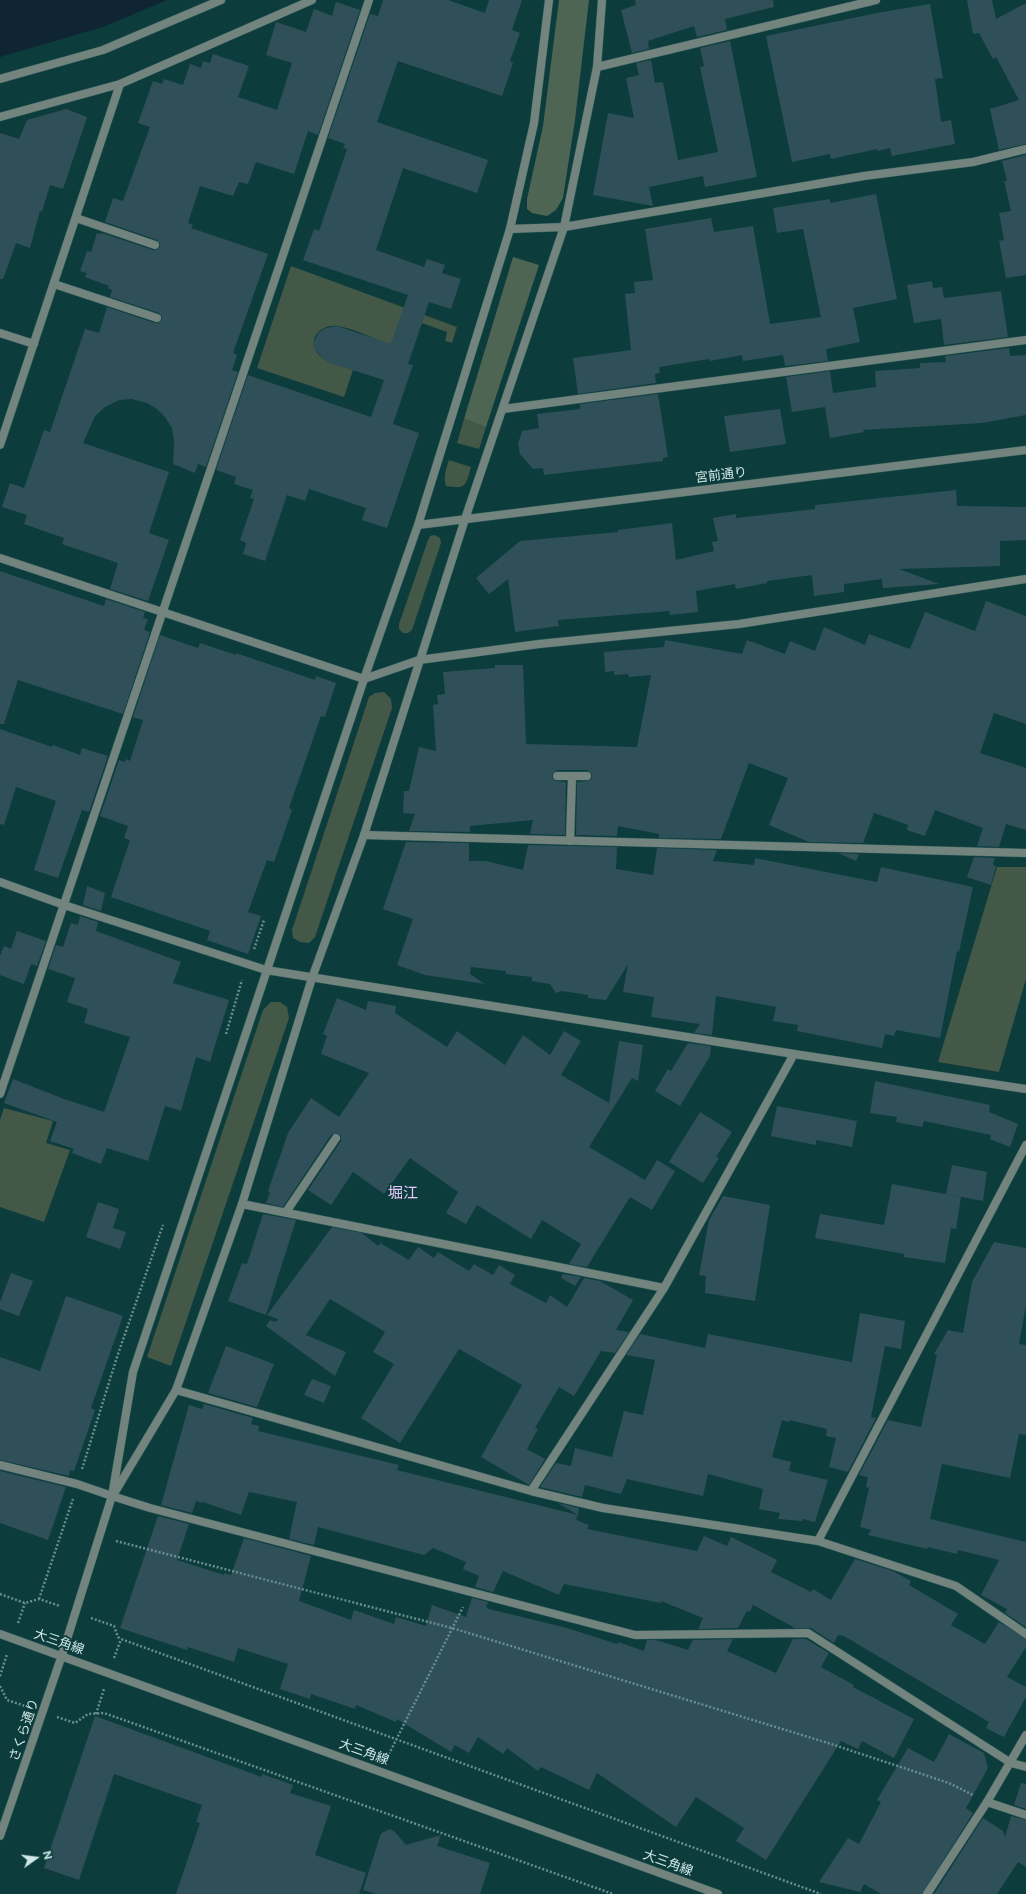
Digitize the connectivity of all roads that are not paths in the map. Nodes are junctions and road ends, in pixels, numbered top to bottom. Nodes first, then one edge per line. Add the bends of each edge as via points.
1 (221, 0) edge
2 (312, 0) edge
3 (369, 0) edge
4 (549, 0) edge
5 (602, 0) edge
6 (876, 0) edge
7 (597, 67) junction
8 (0, 79) edge
9 (120, 84) junction
10 (0, 117) edge
11 (1026, 149) edge
12 (76, 218) junction
13 (564, 227) junction
14 (510, 229) junction
15 (155, 245) dead end
16 (54, 284) junction
17 (157, 318) dead end
18 (0, 333) edge
19 (1026, 340) edge
20 (34, 344) junction
21 (502, 409) junction
22 (0, 446) edge
23 (1026, 450) edge
24 (465, 519) junction
25 (418, 525) junction
26 (0, 558) edge
27 (1026, 579) edge
28 (162, 612) junction
29 (419, 660) junction
30 (364, 679) junction
31 (557, 776) dead end
32 (587, 776) dead end
33 (572, 777) junction
34 (364, 835) junction
35 (570, 841) junction
36 (1026, 853) edge
37 (0, 882) edge
38 (64, 905) junction
39 (266, 970) junction
40 (312, 978) junction
41 (794, 1054) junction
42 (1026, 1088) edge
43 (0, 1094) edge
44 (336, 1138) dead end
45 (1026, 1145) edge
46 (242, 1204) junction
47 (286, 1212) junction
48 (664, 1288) junction
49 (176, 1390) junction
50 (0, 1465) edge
51 (531, 1492) junction
52 (112, 1496) junction
53 (818, 1541) junction
54 (0, 1634) edge
55 (1026, 1634) edge
56 (62, 1655) junction
57 (1026, 1735) edge
58 (1011, 1763) junction
59 (1026, 1767) edge
60 (987, 1802) junction
61 (1026, 1815) edge
62 (0, 1836) edge
63 (718, 1894) edge
64 (927, 1894) edge

1 - 8 street via 103,50
2 - 9 street
3 - 28 street
4 - 14 street via 534,123
5 - 7 street
6 - 7 street
7 - 13 street
9 - 10 street
9 - 12 street
11 - 13 street via 974,162 864,176
12 - 15 street
12 - 16 street
13 - 14 street
13 - 21 street
14 - 25 street
16 - 17 street
16 - 20 street
18 - 20 street
19 - 21 street
20 - 22 street
21 - 24 street
23 - 24 street, 宮前通り
24 - 25 street, 宮前通り
24 - 29 street
25 - 30 street
26 - 28 street
27 - 29 street via 739,624 539,644
28 - 30 street
28 - 38 street
29 - 30 street
29 - 34 street
30 - 39 street
31 - 33 street
32 - 33 street
33 - 35 street
34 - 35 street
34 - 40 street
35 - 36 street
37 - 38 street
38 - 39 street
38 - 43 street
39 - 40 street
39 - 52 street via 133,1372
40 - 41 street
40 - 46 street
41 - 42 street
41 - 48 street
44 - 47 street
45 - 53 street
46 - 47 street
46 - 49 street
47 - 48 street
48 - 51 street
49 - 51 street
49 - 52 street
50 - 52 street via 77,1484
51 - 53 street via 603,1508
52 - 56 street, さくら通り
52 - 58 street via 635,1636 808,1633
53 - 55 street via 956,1586
54 - 56 street, 大三角線
56 - 62 street, さくら通り
56 - 63 street, 大三角線
57 - 58 street
58 - 59 street
58 - 60 street
60 - 61 street
60 - 64 street

